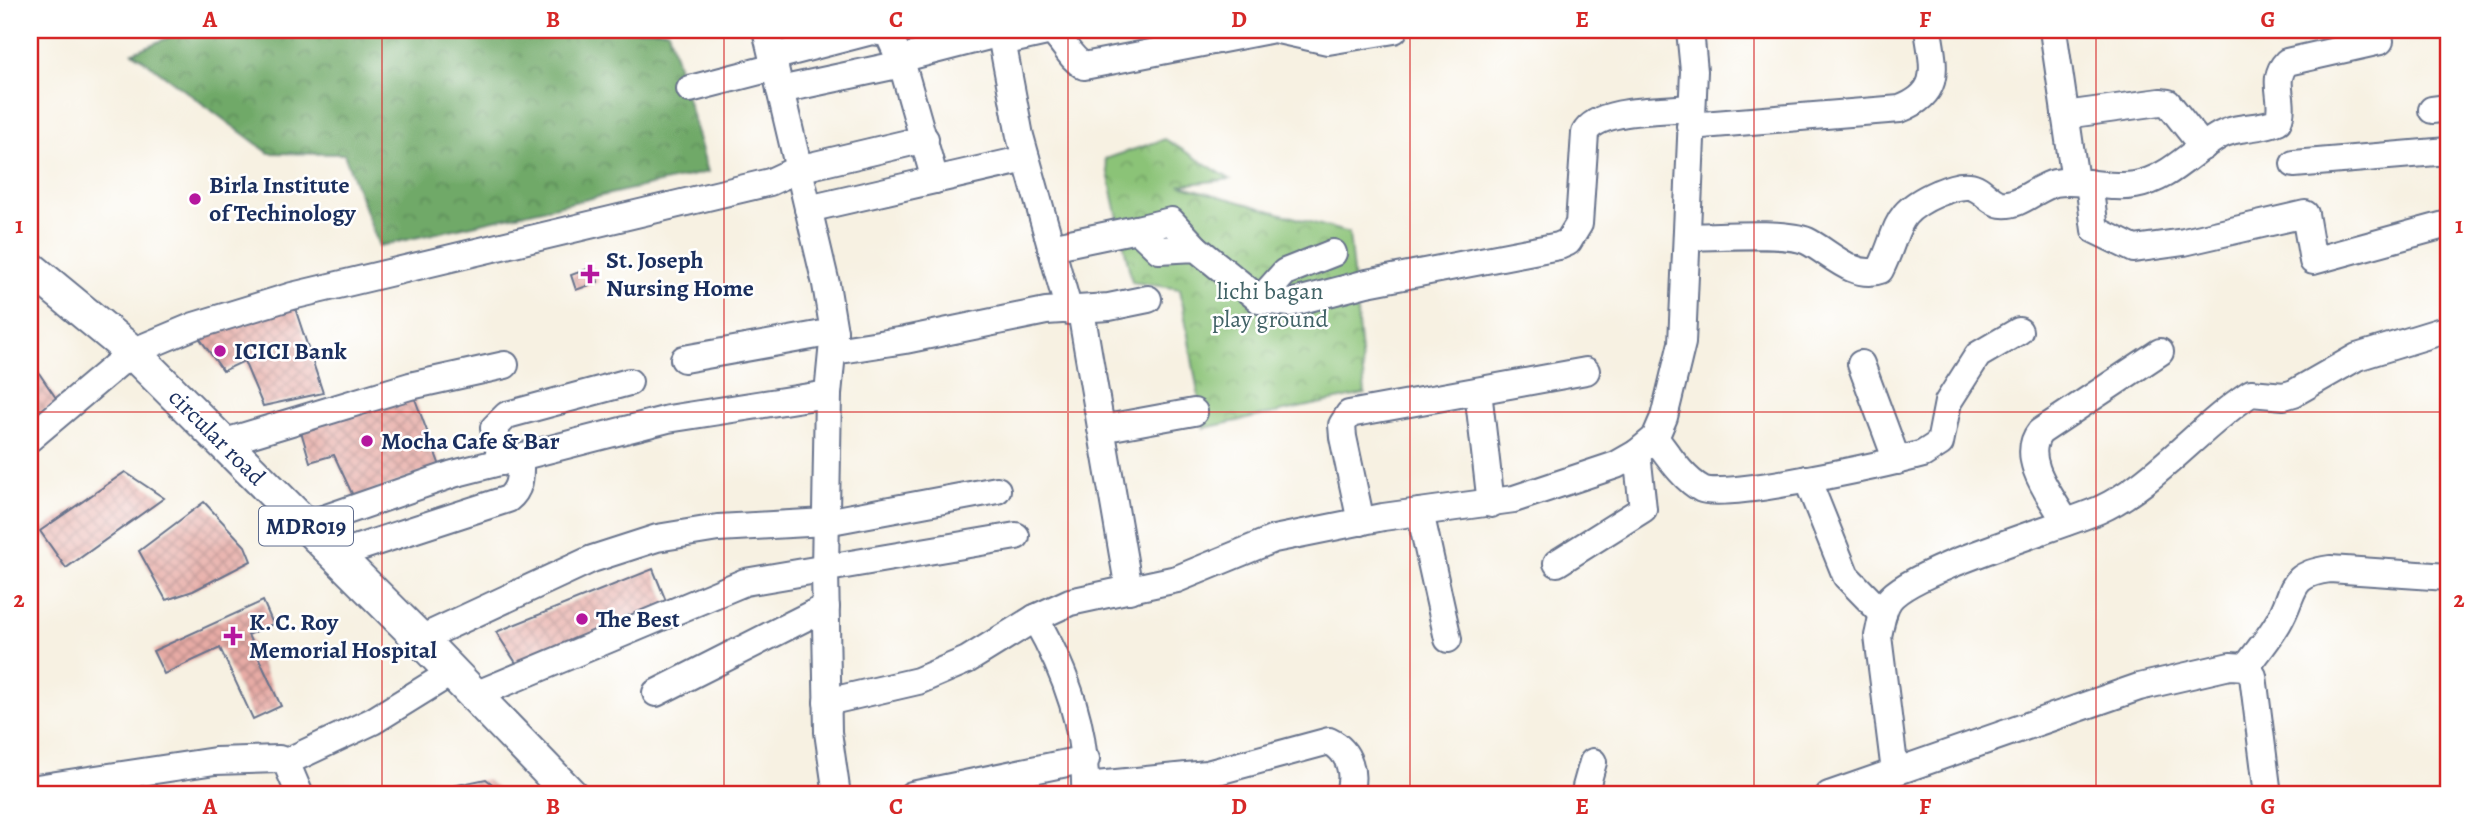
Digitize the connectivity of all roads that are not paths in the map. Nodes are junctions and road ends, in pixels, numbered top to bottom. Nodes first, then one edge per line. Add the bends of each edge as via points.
1 (766, 30) edge
2 (1269, 30) edge
3 (1279, 30) edge
4 (1394, 30) edge
5 (1690, 30) edge
6 (1928, 30) edge
7 (2053, 30) edge
8 (887, 32) edge
9 (1012, 34) edge
10 (2380, 41) dead end
11 (901, 62) junction
12 (776, 71) junction
13 (690, 89) dead end
14 (2065, 115) junction
15 (1690, 117) junction
16 (925, 139) junction
17 (2203, 147) junction
18 (2448, 151) edge
19 (1026, 159) junction
20 (2294, 164) dead end
21 (798, 169) junction
22 (936, 180) junction
23 (2082, 182) junction
24 (808, 209) junction
25 (2448, 224) edge
26 (1687, 237) junction
27 (1051, 247) junction
28 (1333, 253) dead end
29 (401, 258) dead end
30 (30, 268) edge
31 (1148, 299) dead end
32 (1260, 300) junction
33 (1075, 311) junction
34 (2448, 329) edge
35 (2019, 331) dead end
36 (834, 341) junction
37 (127, 348) junction
38 (2160, 352) dead end
39 (684, 359) dead end
40 (1861, 364) dead end
41 (505, 365) dead end
42 (1586, 371) dead end
43 (628, 382) dead end
44 (1478, 391) junction
45 (828, 394) junction
46 (1194, 412) dead end
47 (1101, 429) junction
48 (30, 438) edge
49 (222, 443) junction
50 (1646, 446) junction
51 (511, 460) junction
52 (1897, 461) junction
53 (1807, 480) junction
54 (997, 490) dead end
55 (1491, 504) junction
56 (1420, 512) junction
57 (826, 522) junction
58 (1361, 522) junction
59 (2066, 522) junction
60 (306, 525) junction
61 (1016, 536) dead end
62 (336, 555) junction
63 (1557, 563) dead end
64 (825, 570) junction
65 (2448, 577) edge
66 (1129, 590) junction
67 (826, 607) junction
68 (1883, 614) junction
69 (1035, 618) junction
70 (420, 639) junction
71 (1448, 639) dead end
72 (2246, 667) junction
73 (463, 683) junction
74 (656, 693) dead end
75 (827, 702) junction
76 (1086, 759) junction
77 (286, 762) junction
78 (1592, 762) dead end
79 (1895, 772) junction
80 (30, 789) edge
81 (1086, 791) edge
82 (300, 795) edge
83 (571, 795) edge
84 (837, 795) edge
85 (912, 795) edge
86 (1348, 795) edge
87 (1587, 795) edge
88 (1829, 795) edge
89 (2268, 795) edge

1 - 12 street
2 - 9 street via 1084,66 1051,31
3 - 4 street via 1328,41
5 - 15 street via 1694,71
6 - 15 street via 1932,81 1926,95 1909,106
7 - 14 street
8 - 11 street
8 - 12 street via 872,32
9 - 11 street
9 - 19 street
10 - 17 street via 2287,62 2277,80 2282,113 2278,121 2230,131
11 - 12 street
11 - 16 street
12 - 13 street
12 - 21 street
14 - 17 street via 2168,103
14 - 23 street
15 - 26 street
15 - 32 street via 1616,115 1590,124 1579,224 1569,242 1290,303
16 - 21 street
16 - 22 street
17 - 23 street via 2172,172 2146,183
18 - 20 street
19 - 22 street
19 - 27 street
21 - 24 street
21 - 37 street via 770,181 292,296
22 - 24 street
23 - 25 street via 2095,230 2134,249 2305,214 2313,261
23 - 26 street via 2046,185 2012,204 1999,204 1967,186 1936,195 1903,213 1885,261 1874,272 1854,268 1796,238
24 - 36 street
26 - 50 street via 1682,343 1664,417
27 - 32 street via 1137,229 1159,250 1196,248
27 - 33 street
28 - 32 street via 1286,272
29 - 37 street via 206,314
30 - 37 main road, circular road / MDR019
31 - 33 street
33 - 36 street via 1046,311 905,340
33 - 47 street
34 - 59 street via 2357,357 2294,393 2251,393 2126,494
35 - 52 street via 1978,355 1948,402 1940,443 1923,454
36 - 39 street
36 - 45 street
37 - 48 street
37 - 49 main road, circular road / MDR019
38 - 59 street via 2034,439 2040,476
40 - 52 street
41 - 49 street via 410,386
42 - 44 street
43 - 51 street via 507,415 494,428
44 - 55 street
44 - 58 street via 1360,410 1344,419 1343,437
45 - 51 street via 704,411
45 - 57 street
46 - 47 street
47 - 66 street
49 - 60 main road, circular road / MDR019
50 - 53 street via 1712,492
50 - 55 street via 1616,465
50 - 63 street via 1643,509
51 - 60 street via 453,474
51 - 62 street via 520,482 508,499
52 - 53 street
53 - 68 street via 1846,576
54 - 57 street
55 - 56 street
56 - 58 street
56 - 71 street
57 - 64 street
57 - 70 street via 718,528 657,538 592,559
58 - 66 street via 1273,539 1177,579
59 - 68 street via 1917,579 1889,600
60 - 62 main road, circular road / MDR019
61 - 64 street
62 - 70 main road, circular road / MDR019
64 - 67 street
64 - 73 street via 745,582
65 - 72 street via 2330,569 2312,572 2292,586 2279,621
66 - 69 street via 1070,602
67 - 74 street
67 - 75 street
68 - 79 street via 1878,636 1880,664
69 - 75 street via 989,649 918,681
69 - 76 street via 1066,678
70 - 73 main road, circular road / MDR019
72 - 79 street via 2230,666 2139,687
72 - 89 street via 2253,676
73 - 77 street
73 - 83 main road, circular road / MDR019
75 - 84 street
76 - 81 street
76 - 85 street
77 - 80 street via 215,761
77 - 82 street
78 - 87 street
79 - 88 street
81 - 86 street via 1207,774 1329,741 1349,761 1352,785

